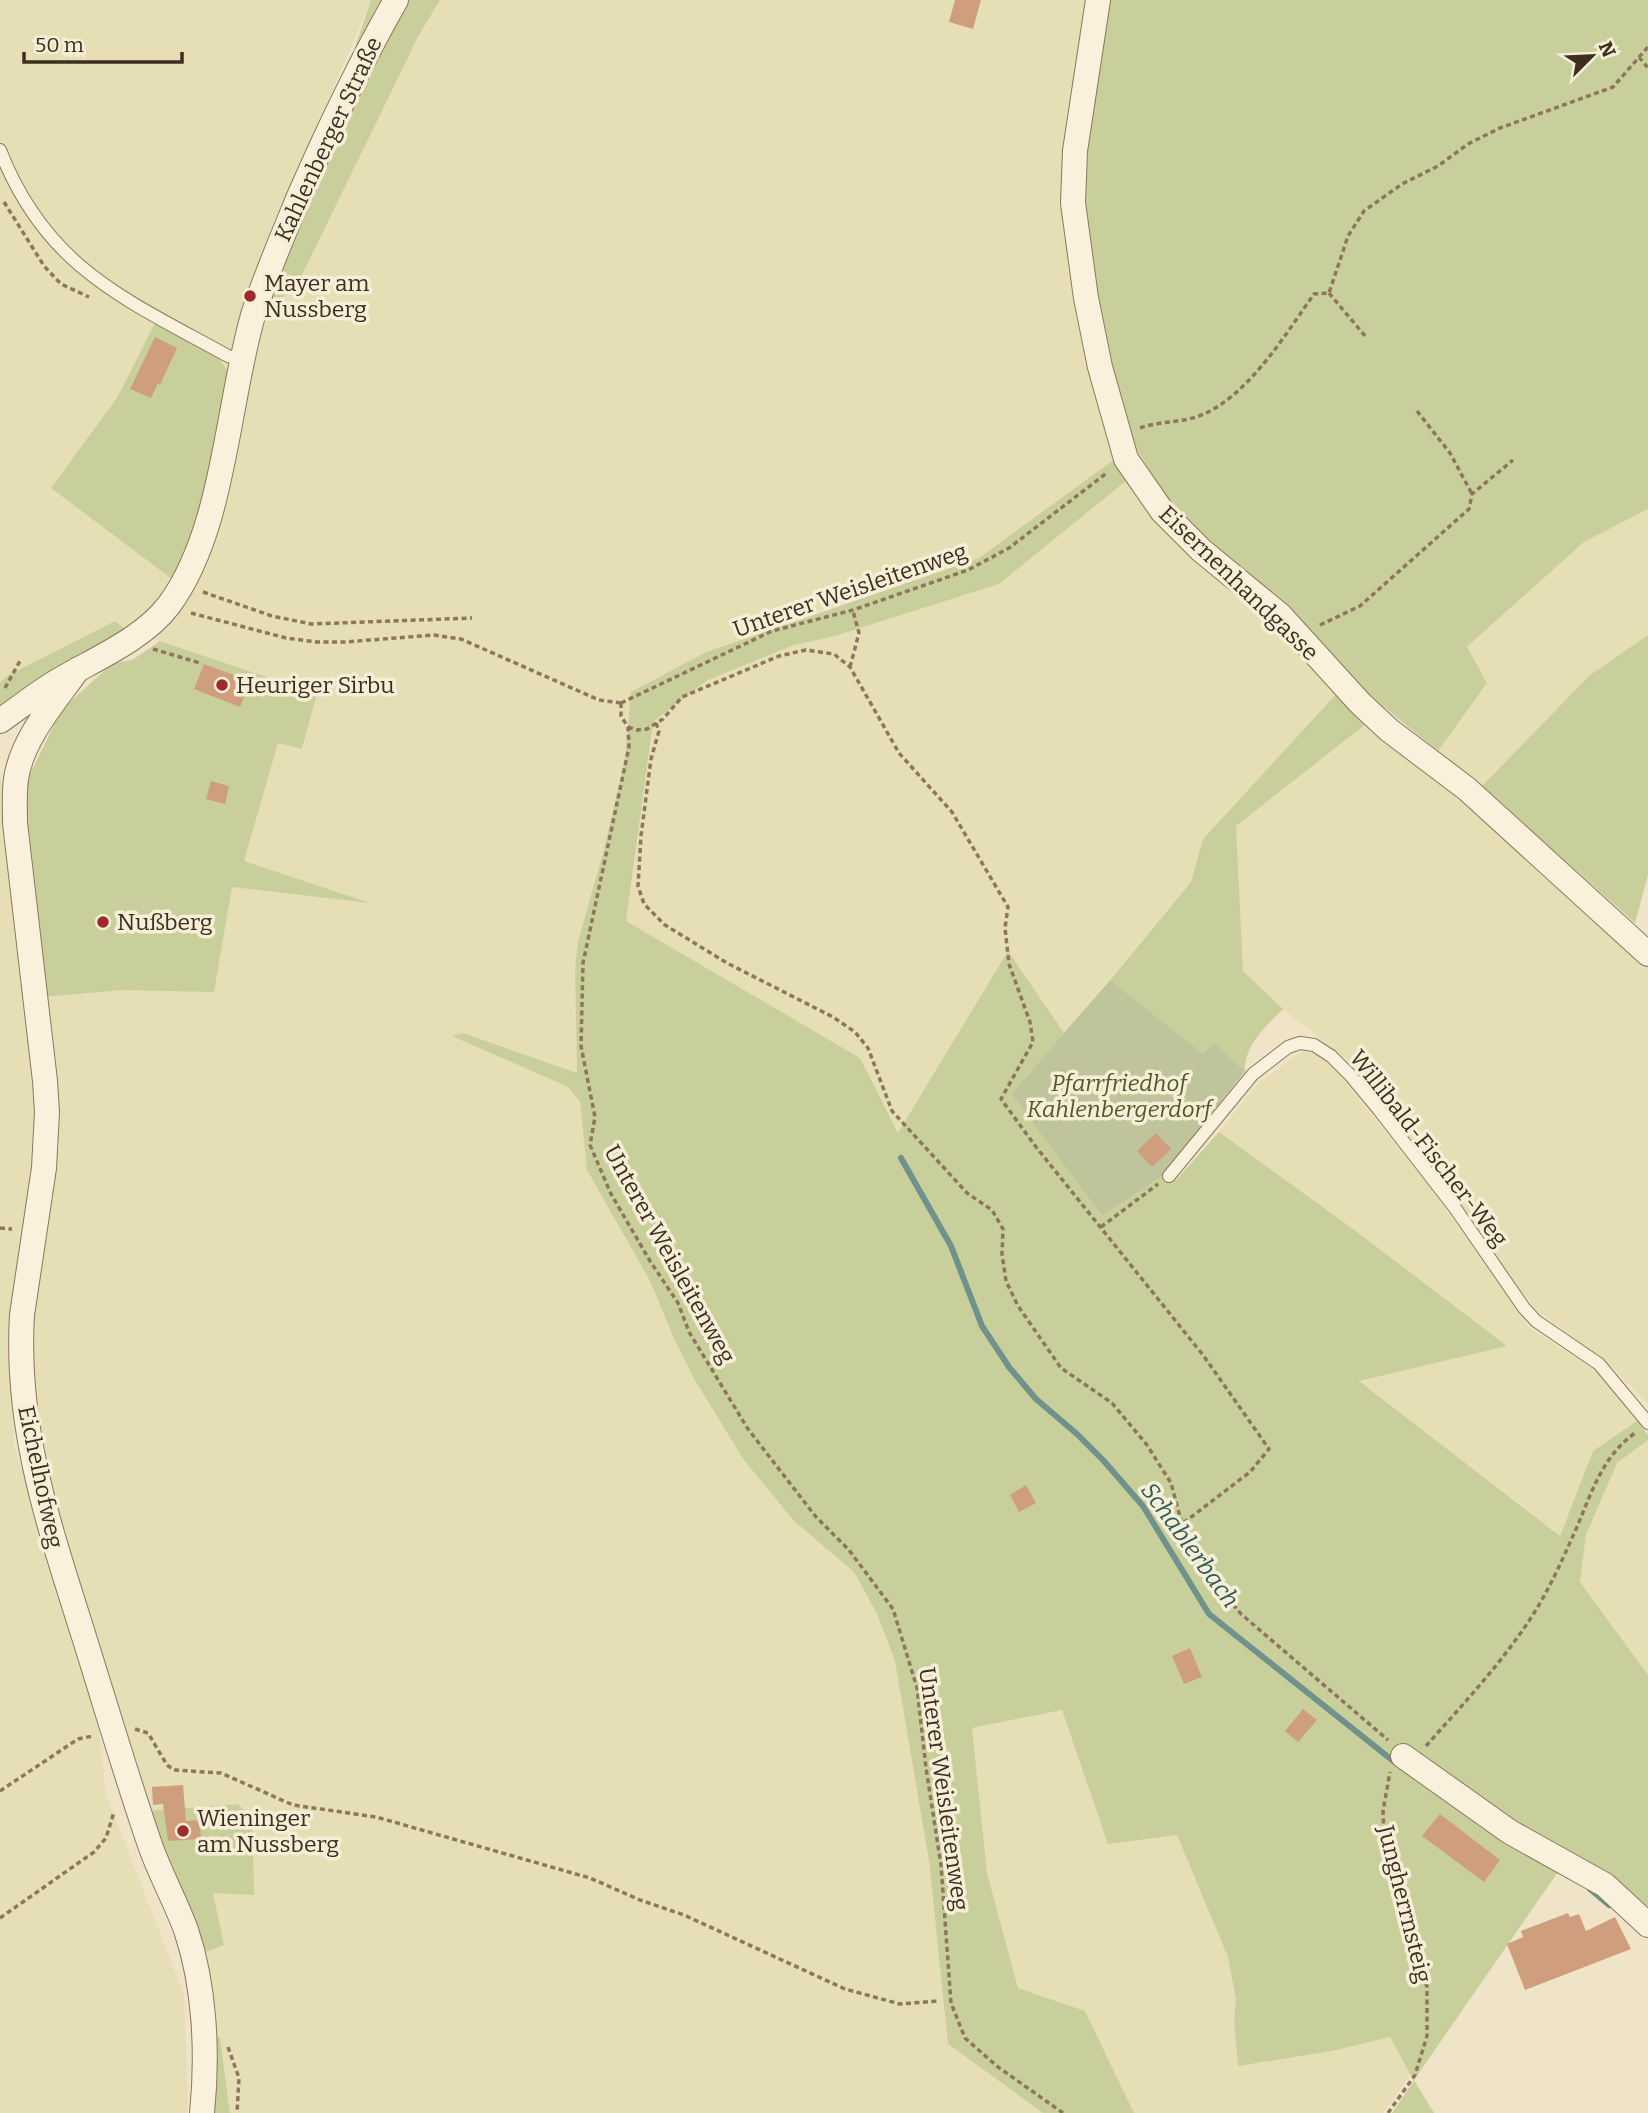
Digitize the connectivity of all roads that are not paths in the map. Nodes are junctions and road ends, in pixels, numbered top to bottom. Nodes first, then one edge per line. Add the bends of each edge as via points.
1 (396, 0) edge
2 (1098, 0) edge
3 (0, 150) edge
4 (242, 360) junction
5 (78, 669) junction
6 (0, 721) edge
7 (0, 755) edge
8 (16, 780) junction
9 (1648, 954) edge
10 (1169, 1176) road end
11 (1643, 1427) edge
12 (1405, 1760) road end
13 (1648, 1925) edge
14 (202, 2113) edge

1 - 4 street, Kahlenberger Straße via 332,123 271,262
2 - 9 street, Eisernenhandgasse via 1075,151 1073,203 1100,367 1126,459 1161,511 1264,600 1360,703 1467,789
3 - 4 lane via 34,215 80,268 120,296
4 - 5 street, Kahlenberger Straße via 209,518 182,582 169,605 134,636
5 - 6 street, Kahlenberger Straße
5 - 8 street, Eichelhofweg via 28,744
7 - 8 street
8 - 14 street, Eichelhofweg via 16,832 47,1112 44,1168 20,1339 23,1402 44,1512 149,1843 192,1949 202,2022
10 - 11 lane, Willibald-Fischer-Weg via 1254,1074 1288,1046 1314,1045 1350,1074 1379,1110 1524,1308 1598,1364
12 - 13 street via 1510,1832 1605,1885

